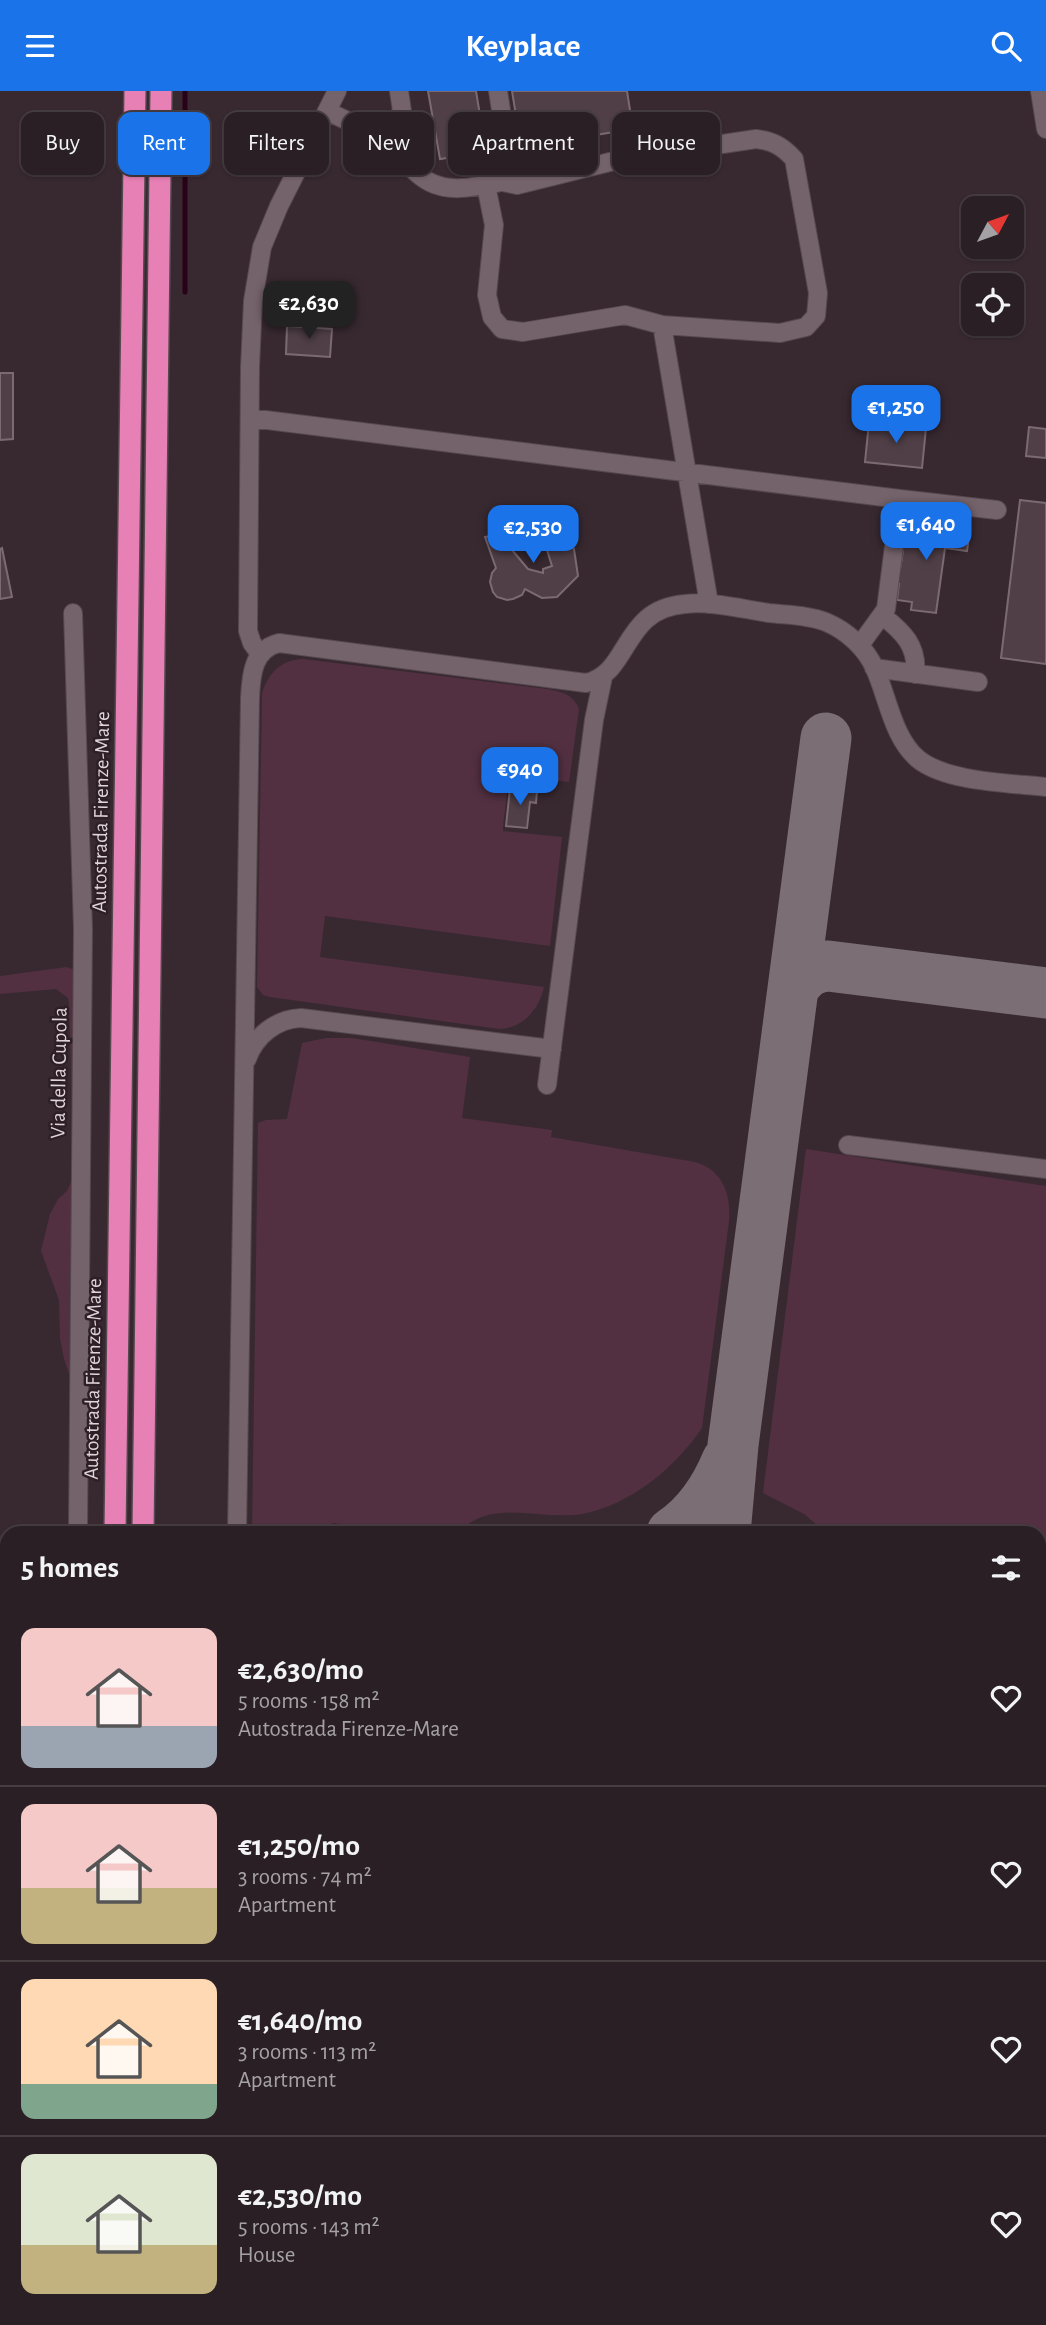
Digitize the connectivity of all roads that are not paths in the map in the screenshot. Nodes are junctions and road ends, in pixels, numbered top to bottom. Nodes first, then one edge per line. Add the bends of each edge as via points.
1 (135, 91) edge
2 (161, 91) edge
3 (337, 91) edge
4 (399, 91) edge
5 (498, 91) edge
6 (1040, 91) edge
7 (327, 111) junction
8 (401, 112) edge
9 (343, 119) edge
10 (1046, 129) edge
11 (418, 175) edge
12 (494, 183) junction
13 (662, 325) junction
14 (250, 418) junction
15 (686, 473) junction
16 (900, 499) junction
17 (997, 510) dead end
18 (709, 604) junction
19 (73, 613) dead end
20 (883, 616) junction
21 (859, 645) junction
22 (260, 654) junction
23 (874, 668) junction
24 (915, 674) junction
25 (603, 677) junction
26 (978, 682) dead end
27 (1046, 787) edge
28 (552, 1049) junction
29 (244, 1066) junction
30 (547, 1085) dead end
31 (848, 1145) dead end
32 (1046, 1169) edge
33 (78, 1526) edge
34 (115, 1526) edge
35 (143, 1526) edge
36 (237, 1526) edge

1 - 34 highway, Autostrada Firenze-Mare
2 - 35 highway
3 - 7 street
4 - 8 street
5 - 12 street via 510,177
6 - 10 street
7 - 9 street
7 - 14 street via 262,247 253,301
11 - 12 street via 438,187 462,190
12 - 13 street via 487,295 492,317 502,329 523,332 625,316
12 - 13 street via 517,185 622,159 756,139 771,140 784,148 794,159 818,293 816,316 806,327 780,333
13 - 15 street
14 - 15 street
14 - 22 street via 248,631
15 - 16 street
15 - 18 street
16 - 17 street
16 - 20 street via 889,600
18 - 21 street via 813,618 838,628
18 - 25 street via 665,608 648,618
19 - 33 street, Via della Cupola via 83,929
20 - 21 street
20 - 24 street via 913,648
21 - 23 street
22 - 25 street via 279,643 579,683
22 - 29 street via 250,698
23 - 24 street
23 - 27 street via 900,734 923,762 947,774
24 - 26 street
25 - 28 street
28 - 29 street via 301,1018 284,1020 264,1034
28 - 30 street
29 - 36 street
31 - 32 street

